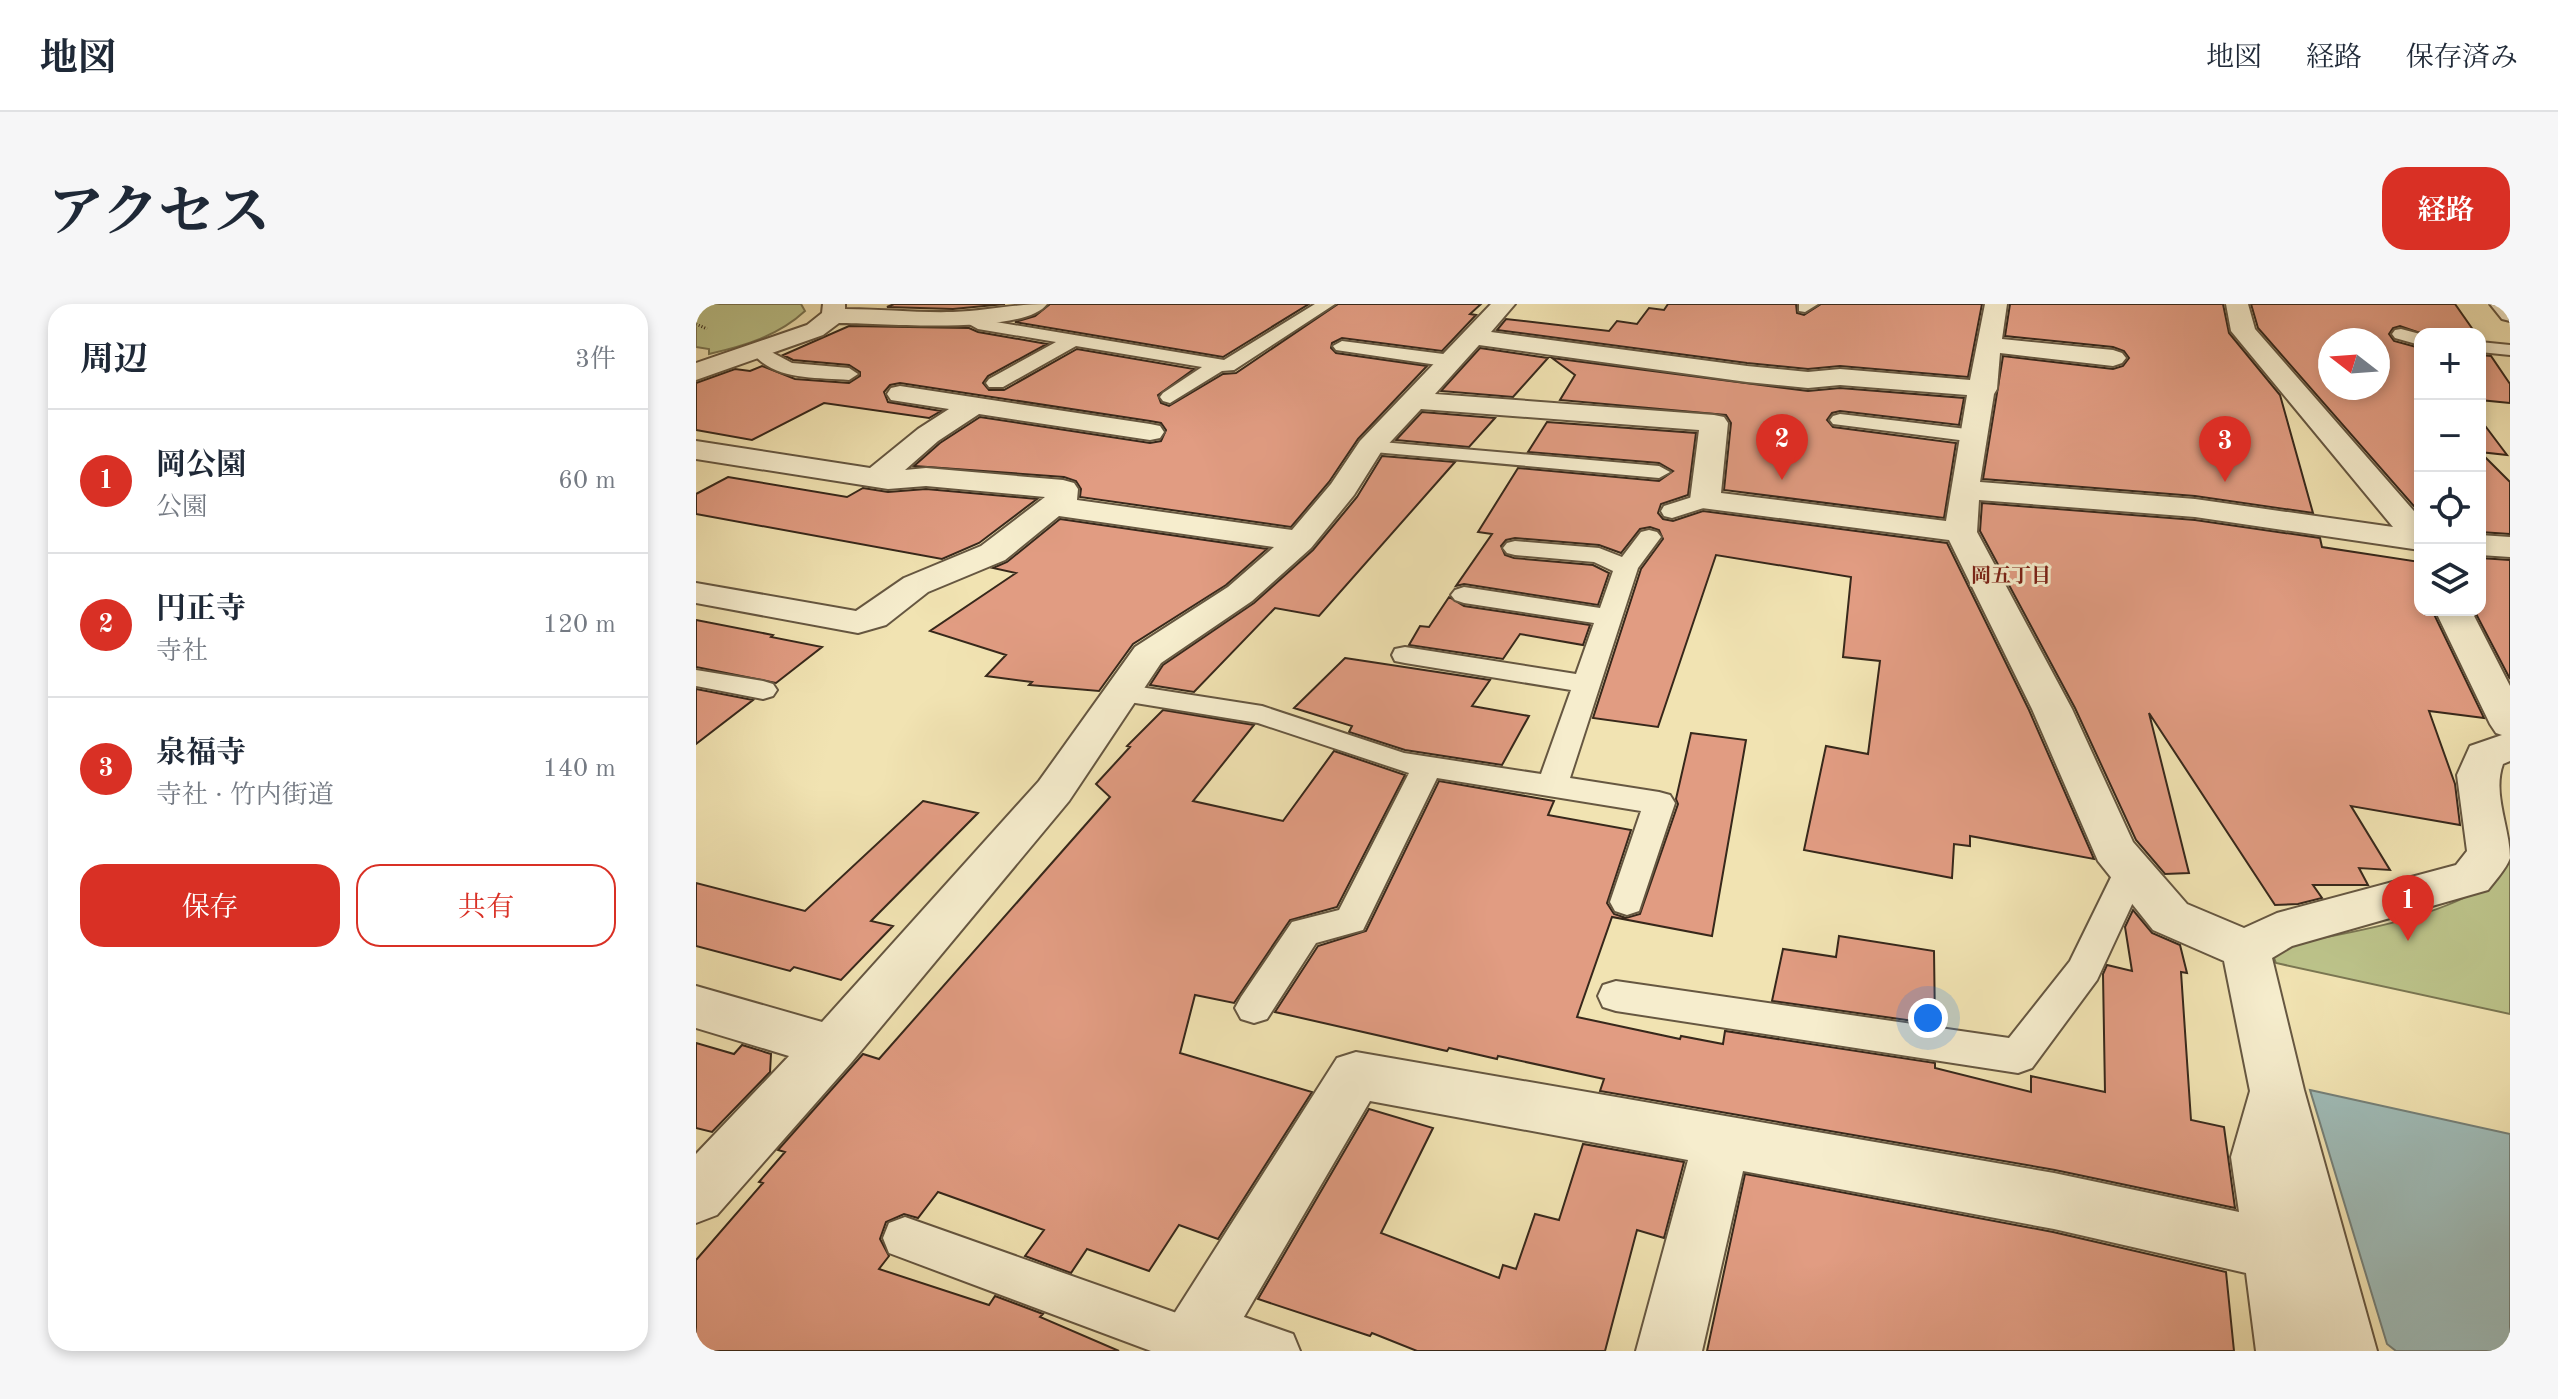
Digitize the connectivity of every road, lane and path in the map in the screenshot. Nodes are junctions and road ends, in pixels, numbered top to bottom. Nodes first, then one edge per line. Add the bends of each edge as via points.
1 (1036, 304) edge
2 (1327, 304) edge
3 (1504, 304) edge
4 (1992, 304) edge
5 (2237, 304) edge
6 (2501, 304) edge
7 (833, 310) edge
8 (2510, 314) edge
9 (995, 316) junction
10 (2401, 334) dead end
11 (1473, 337) junction
12 (2414, 338) edge
13 (1074, 340) junction
14 (1990, 345) junction
15 (1342, 346) dead end
16 (2486, 348) edge
17 (2510, 350) edge
18 (760, 351) junction
19 (2113, 358) dead end
20 (1451, 361) junction
21 (1219, 364) junction
22 (696, 372) edge
23 (849, 374) dead end
24 (996, 383) dead end
25 (1984, 389) junction
26 (900, 394) dead end
27 (1170, 397) dead end
28 (1414, 400) junction
29 (974, 405) junction
30 (1840, 420) dead end
31 (1150, 432) dead end
32 (1975, 436) junction
33 (1370, 447) junction
34 (696, 450) edge
35 (1659, 472) dead end
36 (877, 478) junction
37 (1964, 490) junction
38 (1705, 500) junction
39 (1054, 506) junction
40 (1672, 511) dead end
41 (1961, 532) junction
42 (2414, 535) edge
43 (1649, 537) dead end
44 (2414, 540) edge
45 (1300, 541) junction
46 (2486, 545) edge
47 (2510, 547) edge
48 (1515, 548) dead end
49 (1626, 568) junction
50 (696, 593) edge
51 (1464, 595) dead end
52 (2456, 616) edge
53 (1609, 617) junction
54 (1405, 655) dead end
55 (696, 678) edge
56 (1587, 684) junction
57 (763, 690) dead end
58 (1121, 693) junction
59 (2510, 724) edge
60 (2510, 746) edge
61 (1428, 766) junction
62 (1552, 786) junction
63 (2130, 872) junction
64 (1627, 902) dead end
65 (2246, 950) junction
66 (1616, 996) dead end
67 (696, 1007) edge
68 (1254, 1008) dead end
69 (832, 1047) junction
70 (2277, 1090) junction
71 (1721, 1142) junction
72 (696, 1195) edge
73 (905, 1238) dead end
74 (2275, 1250) junction
75 (1195, 1340) edge
76 (1276, 1351) edge
77 (1669, 1351) edge
78 (2289, 1351) edge
79 (2344, 1351) edge

1 - 9 street
2 - 21 lane via 1227,366
3 - 11 street
4 - 14 street
5 - 42 street via 2243,331
6 - 8 street
7 - 9 street via 931,320
7 - 18 street via 815,330
9 - 13 lane via 978,324
10 - 12 lane
11 - 20 street
11 - 25 street via 1808,380 1840,377
13 - 21 lane
13 - 24 lane
14 - 19 street
14 - 25 street
15 - 20 lane
16 - 17 lane
18 - 22 street
18 - 23 lane via 784,367
20 - 28 street
21 - 27 lane
25 - 32 street
26 - 29 street
28 - 33 street
28 - 38 street via 1714,423
29 - 31 street
29 - 36 street
30 - 32 lane
32 - 37 street
33 - 35 lane
33 - 45 street
34 - 36 street
36 - 39 street via 1063,489 1063,498
37 - 41 street
37 - 44 street via 2195,508
38 - 40 lane
38 - 41 street
39 - 45 street
39 - 50 street via 993,553 916,585 858,622
41 - 63 street via 2052,709 2114,850
43 - 49 lane
45 - 58 street via 1240,594 1148,655
46 - 47 street
48 - 49 lane via 1599,555
49 - 53 lane
51 - 53 lane
52 - 59 street
53 - 56 lane
54 - 56 lane
55 - 57 lane
56 - 62 lane
58 - 61 lane via 1262,715 1401,762
58 - 69 street via 1054,791
60 - 65 street via 2485,756 2478,775 2490,853 2472,878 2277,932
61 - 62 lane
61 - 68 lane via 1351,921 1304,932
62 - 64 lane via 1659,803
63 - 65 street via 2170,917
63 - 66 lane via 2084,970 2018,1056
65 - 70 street
67 - 69 street
69 - 72 street
70 - 74 street via 2260,1157
70 - 79 street
71 - 74 street via 2054,1201
71 - 75 street via 1356,1075
71 - 77 street
73 - 75 lane
74 - 78 street
75 - 76 lane

